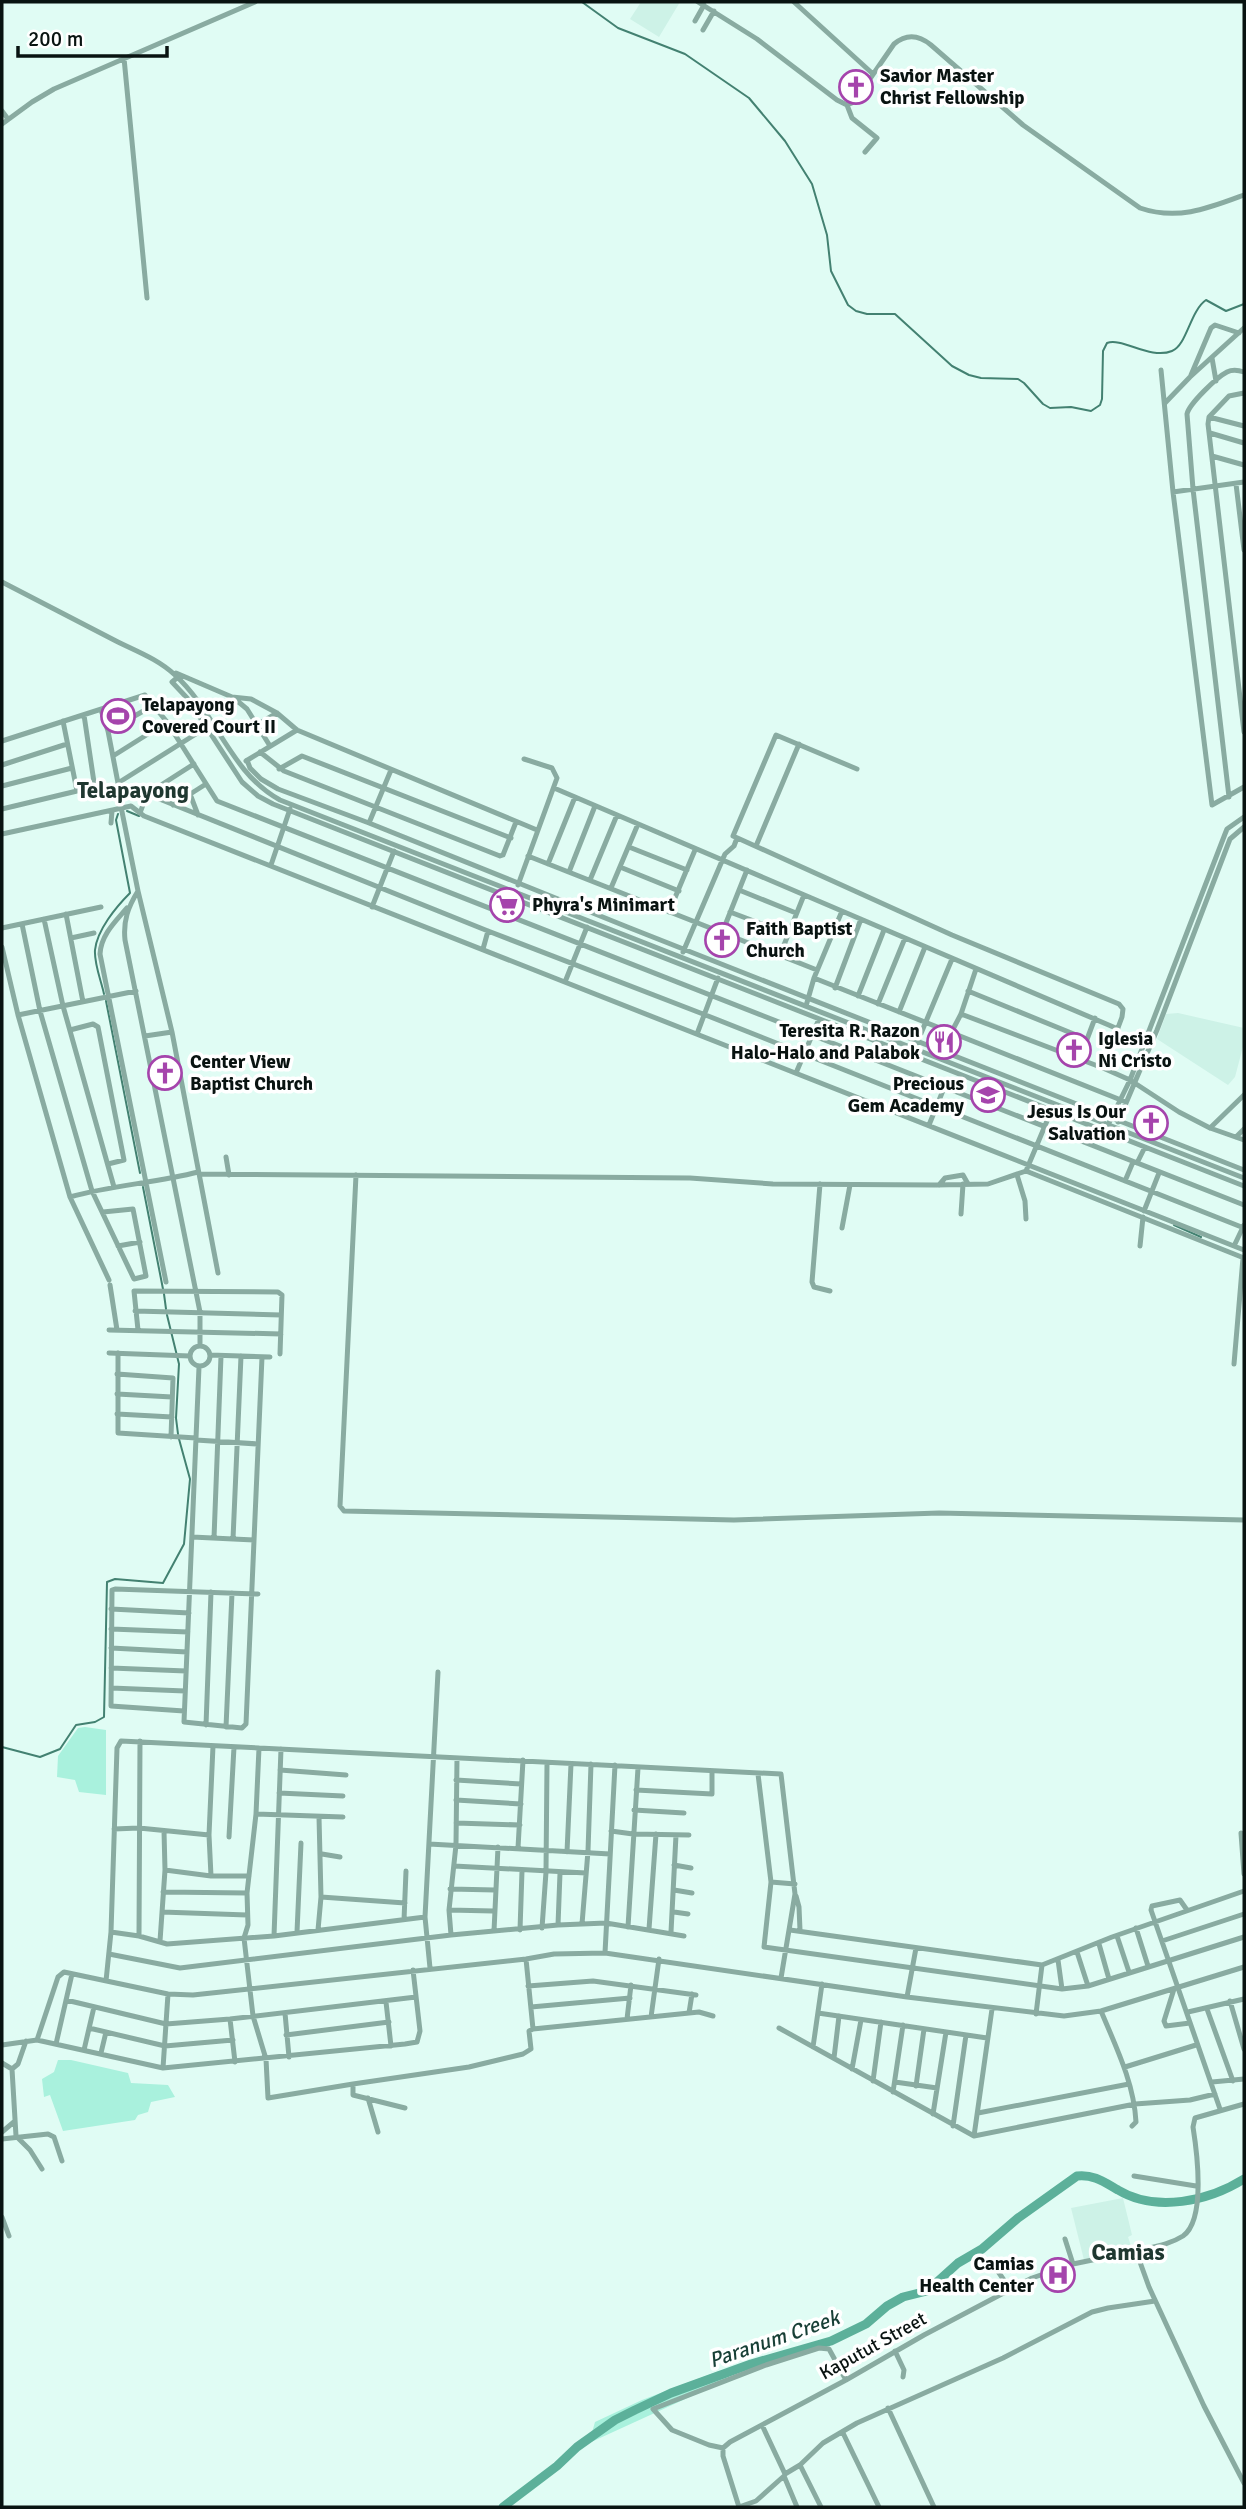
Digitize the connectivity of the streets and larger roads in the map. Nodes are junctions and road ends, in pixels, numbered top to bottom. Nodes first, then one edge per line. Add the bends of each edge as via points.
1 (254, 2) edge
2 (794, 2) edge
3 (701, 4) edge
4 (714, 11) junction
5 (695, 21) dead end
6 (704, 30) dead end
7 (124, 58) junction
8 (873, 74) junction
9 (847, 105) junction
10 (2, 111) edge
11 (8, 120) junction
12 (2, 124) edge
13 (865, 152) dead end
14 (1244, 196) edge
15 (147, 298) dead end
16 (1244, 328) edge
17 (1239, 333) junction
18 (1206, 340) junction
19 (1218, 352) junction
20 (1212, 358) junction
21 (1161, 370) dead end
22 (1244, 372) edge
23 (1190, 377) junction
24 (1216, 381) junction
25 (1244, 393) edge
26 (1165, 403) junction
27 (1209, 417) junction
28 (1244, 426) edge
29 (1210, 433) junction
30 (1244, 443) edge
31 (1212, 456) junction
32 (1244, 465) edge
33 (1244, 482) edge
34 (1236, 484) junction
35 (1214, 487) junction
36 (1193, 489) junction
37 (1173, 492) junction
38 (1244, 550) edge
39 (2, 582) edge
40 (173, 673) junction
41 (178, 677) junction
42 (232, 697) junction
43 (154, 705) junction
44 (101, 710) junction
45 (277, 713) junction
46 (85, 715) junction
47 (63, 721) junction
48 (167, 722) junction
49 (213, 723) junction
50 (257, 725) junction
51 (206, 729) junction
52 (108, 730) junction
53 (297, 730) junction
54 (1244, 732) edge
55 (2, 741) edge
56 (67, 744) junction
57 (181, 744) junction
58 (799, 744) junction
59 (270, 746) junction
60 (260, 752) junction
61 (113, 756) junction
62 (524, 759) dead end
63 (247, 760) junction
64 (194, 764) junction
65 (240, 764) junction
66 (2, 765) edge
67 (72, 768) junction
68 (279, 769) junction
69 (857, 769) dead end
70 (391, 770) junction
71 (206, 784) junction
72 (117, 785) junction
73 (2, 786) edge
74 (1244, 787) edge
75 (383, 788) junction
76 (95, 789) junction
77 (554, 789) junction
78 (77, 791) junction
79 (147, 794) junction
80 (190, 794) junction
81 (575, 797) junction
82 (1228, 797) junction
83 (173, 805) junction
84 (595, 806) junction
85 (376, 808) junction
86 (2, 809) edge
87 (290, 809) junction
88 (121, 810) junction
89 (112, 811) junction
90 (140, 813) junction
91 (198, 815) junction
92 (617, 815) junction
93 (1244, 817) edge
94 (516, 822) junction
95 (111, 823) dead end
96 (369, 823) junction
97 (638, 824) junction
98 (284, 826) junction
99 (1244, 827) edge
100 (537, 830) junction
101 (2, 834) edge
102 (511, 838) junction
103 (737, 838) junction
104 (629, 846) junction
105 (756, 846) junction
106 (278, 847) junction
107 (695, 850) junction
108 (394, 851) junction
109 (528, 856) junction
110 (722, 861) junction
111 (548, 864) junction
112 (271, 865) junction
113 (620, 867) junction
114 (388, 868) junction
115 (687, 870) junction
116 (747, 870) junction
117 (569, 872) junction
118 (590, 880) junction
119 (519, 882) junction
120 (379, 887) junction
121 (611, 888) junction
122 (739, 890) junction
123 (138, 891) junction
124 (515, 891) junction
125 (678, 891) junction
126 (503, 894) junction
127 (804, 895) junction
128 (1204, 900) junction
129 (101, 907) dead end
130 (128, 907) junction
131 (372, 907) junction
132 (497, 911) junction
133 (842, 911) junction
134 (669, 912) junction
135 (730, 912) junction
136 (66, 914) junction
137 (796, 914) junction
138 (44, 919) junction
139 (861, 919) junction
140 (696, 922) junction
141 (22, 924) junction
142 (587, 927) junction
143 (2, 928) edge
144 (884, 930) junction
145 (488, 932) junction
146 (94, 933) dead end
147 (722, 933) junction
148 (788, 934) junction
149 (71, 938) junction
150 (905, 938) junction
151 (579, 945) junction
152 (2, 947) edge
153 (925, 947) junction
154 (482, 949) junction
155 (684, 949) junction
156 (780, 955) junction
157 (682, 958) junction
158 (953, 959) junction
159 (572, 962) junction
160 (976, 969) junction
161 (817, 970) junction
162 (718, 978) junction
163 (814, 978) junction
164 (565, 982) junction
165 (835, 988) junction
166 (968, 990) junction
167 (136, 991) junction
168 (710, 996) junction
169 (858, 996) junction
170 (110, 997) junction
171 (808, 997) junction
172 (83, 1002) junction
173 (878, 1004) junction
174 (63, 1006) junction
175 (806, 1006) junction
176 (40, 1011) junction
177 (899, 1012) junction
178 (703, 1014) junction
179 (961, 1014) junction
180 (18, 1015) junction
181 (820, 1016) junction
182 (1095, 1018) junction
183 (928, 1022) junction
184 (1118, 1029) junction
185 (70, 1030) junction
186 (172, 1032) junction
187 (951, 1032) junction
188 (696, 1034) junction
189 (811, 1035) junction
190 (145, 1036) junction
191 (1086, 1039) junction
192 (918, 1041) junction
193 (916, 1049) junction
194 (803, 1055) junction
195 (1080, 1058) junction
196 (1103, 1068) junction
197 (796, 1073) junction
198 (1133, 1082) junction
199 (944, 1088) junction
200 (1244, 1095) edge
201 (1123, 1101) junction
202 (936, 1107) junction
203 (1052, 1109) junction
204 (1115, 1119) junction
205 (929, 1125) junction
206 (1044, 1127) junction
207 (1112, 1127) junction
208 (1210, 1128) junction
209 (1244, 1129) edge
210 (1236, 1137) junction
211 (1244, 1140) edge
212 (1037, 1147) junction
213 (1145, 1147) junction
214 (226, 1157) dead end
215 (1135, 1162) junction
216 (108, 1164) junction
217 (1027, 1168) junction
218 (1244, 1170) edge
219 (199, 1173) junction
220 (1159, 1173) junction
221 (229, 1175) junction
222 (356, 1175) junction
223 (1017, 1175) junction
224 (172, 1178) junction
225 (1244, 1178) edge
226 (146, 1180) junction
227 (1125, 1181) junction
228 (820, 1184) junction
229 (966, 1184) junction
230 (850, 1185) junction
231 (1244, 1186) edge
232 (114, 1187) junction
233 (92, 1191) junction
234 (1152, 1191) junction
235 (69, 1197) junction
236 (1244, 1205) edge
237 (103, 1212) junction
238 (961, 1214) dead end
239 (1143, 1214) junction
240 (1026, 1219) dead end
241 (1244, 1227) edge
242 (842, 1228) dead end
243 (140, 1242) junction
244 (118, 1246) junction
245 (1140, 1246) dead end
246 (1234, 1246) junction
247 (1244, 1250) edge
248 (1244, 1258) edge
249 (218, 1273) dead end
250 (166, 1282) dead end
251 (830, 1291) dead end
252 (196, 1292) junction
253 (135, 1311) junction
254 (200, 1312) junction
255 (281, 1314) junction
256 (109, 1329) dead end
257 (117, 1330) junction
258 (138, 1331) junction
259 (201, 1332) junction
260 (281, 1334) junction
261 (200, 1346) junction
262 (109, 1353) dead end
263 (118, 1353) junction
264 (280, 1354) dead end
265 (210, 1355) junction
266 (190, 1356) junction
267 (221, 1356) junction
268 (242, 1356) junction
269 (262, 1357) junction
270 (270, 1357) dead end
271 (1234, 1364) dead end
272 (199, 1367) junction
273 (117, 1374) junction
274 (117, 1394) junction
275 (173, 1396) junction
276 (117, 1414) junction
277 (172, 1417) junction
278 (176, 1437) junction
279 (196, 1439) junction
280 (218, 1442) junction
281 (238, 1443) junction
282 (258, 1444) junction
283 (1244, 1520) edge
284 (192, 1537) junction
285 (214, 1538) junction
286 (233, 1539) junction
287 (254, 1540) junction
288 (190, 1591) junction
289 (211, 1592) junction
290 (232, 1593) junction
291 (255, 1594) junction
292 (111, 1609) junction
293 (189, 1613) junction
294 (111, 1629) junction
295 (188, 1632) junction
296 (111, 1648) junction
297 (187, 1652) junction
298 (111, 1668) junction
299 (187, 1671) junction
300 (438, 1672) dead end
301 (111, 1688) junction
302 (185, 1691) junction
303 (184, 1711) junction
304 (206, 1725) junction
305 (226, 1727) junction
306 (140, 1741) junction
307 (213, 1746) junction
308 (234, 1747) junction
309 (259, 1748) junction
310 (281, 1749) junction
311 (434, 1756) junction
312 (457, 1758) junction
313 (523, 1760) junction
314 (547, 1763) junction
315 (571, 1764) junction
316 (591, 1764) junction
317 (615, 1765) junction
318 (638, 1768) junction
319 (280, 1770) junction
320 (712, 1772) junction
321 (346, 1774) dead end
322 (758, 1774) junction
323 (456, 1780) junction
324 (521, 1784) junction
325 (636, 1790) junction
326 (279, 1793) junction
327 (343, 1796) dead end
328 (456, 1800) junction
329 (521, 1804) junction
330 (635, 1810) junction
331 (684, 1813) dead end
332 (256, 1814) junction
333 (280, 1815) junction
334 (319, 1817) junction
335 (343, 1818) dead end
336 (456, 1823) junction
337 (520, 1825) junction
338 (139, 1828) junction
339 (114, 1829) junction
340 (164, 1831) junction
341 (611, 1831) junction
342 (1241, 1833) dead end
343 (633, 1834) junction
344 (656, 1834) junction
345 (209, 1835) junction
346 (676, 1835) junction
347 (689, 1835) dead end
348 (229, 1837) dead end
349 (301, 1843) dead end
350 (429, 1844) junction
351 (456, 1845) junction
352 (498, 1847) junction
353 (518, 1848) junction
354 (546, 1850) junction
355 (566, 1852) junction
356 (588, 1852) junction
357 (322, 1854) junction
358 (610, 1854) junction
359 (340, 1857) dead end
360 (674, 1865) junction
361 (454, 1866) junction
362 (691, 1868) dead end
363 (496, 1869) junction
364 (165, 1870) junction
365 (406, 1871) dead end
366 (522, 1871) junction
367 (546, 1872) junction
368 (560, 1872) junction
369 (586, 1873) junction
370 (1244, 1874) edge
371 (249, 1875) junction
372 (211, 1876) junction
373 (771, 1882) junction
374 (795, 1884) junction
375 (450, 1889) junction
376 (495, 1890) junction
377 (674, 1890) junction
378 (1244, 1891) edge
379 (163, 1892) junction
380 (692, 1893) dead end
381 (247, 1894) junction
382 (795, 1894) junction
383 (321, 1897) junction
384 (404, 1903) junction
385 (449, 1910) junction
386 (1187, 1910) junction
387 (494, 1911) junction
388 (162, 1912) junction
389 (674, 1912) junction
390 (688, 1914) dead end
391 (1244, 1914) edge
392 (247, 1915) junction
393 (425, 1917) junction
394 (404, 1920) junction
395 (1155, 1922) junction
396 (606, 1923) junction
397 (582, 1924) junction
398 (558, 1925) junction
399 (628, 1927) junction
400 (542, 1928) junction
401 (1136, 1928) junction
402 (649, 1929) junction
403 (318, 1930) junction
404 (520, 1930) junction
405 (790, 1930) junction
406 (800, 1930) junction
407 (494, 1931) junction
408 (111, 1932) junction
409 (297, 1932) junction
410 (671, 1932) junction
411 (451, 1935) junction
412 (139, 1936) junction
413 (274, 1936) junction
414 (684, 1936) dead end
415 (1117, 1936) junction
416 (1244, 1937) edge
417 (244, 1938) junction
418 (426, 1939) junction
419 (160, 1941) junction
420 (1162, 1941) junction
421 (1099, 1944) junction
422 (916, 1948) junction
423 (786, 1951) junction
424 (605, 1952) junction
425 (1077, 1952) junction
426 (109, 1954) junction
427 (526, 1959) junction
428 (659, 1959) junction
429 (1058, 1960) junction
430 (1168, 1961) junction
431 (247, 1962) junction
432 (1042, 1965) junction
433 (1148, 1966) junction
434 (1244, 1967) edge
435 (430, 1968) junction
436 (911, 1969) junction
437 (413, 1970) junction
438 (1129, 1972) junction
439 (72, 1974) junction
440 (781, 1978) junction
441 (1109, 1979) junction
442 (106, 1981) junction
443 (822, 1984) junction
444 (631, 1985) junction
445 (528, 1986) junction
446 (1088, 1986) junction
447 (1039, 1987) junction
448 (251, 1988) junction
449 (1176, 1988) junction
450 (655, 1989) junction
451 (1062, 1989) junction
452 (168, 1994) junction
453 (416, 1997) junction
454 (907, 1997) junction
455 (630, 1998) junction
456 (1244, 1998) edge
457 (66, 2000) junction
458 (1230, 2001) junction
459 (386, 2002) junction
460 (94, 2007) junction
461 (531, 2007) junction
462 (1207, 2008) junction
463 (992, 2009) junction
464 (1101, 2011) junction
465 (1188, 2012) junction
466 (285, 2013) junction
467 (689, 2013) junction
468 (818, 2013) junction
469 (1035, 2014) junction
470 (253, 2016) junction
471 (713, 2016) dead end
472 (839, 2016) junction
473 (651, 2018) junction
474 (230, 2019) junction
475 (627, 2019) junction
476 (861, 2020) junction
477 (389, 2022) junction
478 (881, 2022) junction
479 (1190, 2022) junction
480 (166, 2024) junction
481 (903, 2025) junction
482 (89, 2028) junction
483 (779, 2028) dead end
484 (533, 2029) junction
485 (924, 2029) junction
486 (106, 2032) junction
487 (946, 2032) junction
488 (286, 2035) junction
489 (966, 2035) junction
490 (987, 2038) junction
491 (37, 2040) junction
492 (233, 2040) junction
493 (26, 2041) junction
494 (56, 2044) junction
495 (2, 2045) edge
496 (1196, 2045) junction
497 (165, 2046) junction
498 (391, 2046) junction
499 (813, 2047) junction
500 (1244, 2049) edge
501 (84, 2050) junction
502 (101, 2053) junction
503 (289, 2057) junction
504 (834, 2058) junction
505 (266, 2059) junction
506 (235, 2062) junction
507 (2, 2063) edge
508 (1125, 2067) junction
509 (163, 2068) junction
510 (852, 2069) junction
511 (12, 2070) junction
512 (1244, 2079) edge
513 (873, 2081) junction
514 (1233, 2081) junction
515 (895, 2082) junction
516 (1212, 2082) junction
517 (353, 2084) junction
518 (1129, 2084) junction
519 (916, 2086) junction
520 (937, 2088) junction
521 (893, 2092) junction
522 (1215, 2094) junction
523 (368, 2098) junction
524 (1135, 2104) junction
525 (1244, 2104) edge
526 (405, 2108) dead end
527 (1220, 2109) junction
528 (978, 2113) junction
529 (933, 2114) junction
530 (15, 2121) junction
531 (953, 2126) junction
532 (1132, 2126) dead end
533 (378, 2132) dead end
534 (2, 2136) edge
535 (16, 2136) junction
536 (974, 2136) junction
537 (62, 2161) dead end
538 (42, 2169) dead end
539 (1134, 2176) dead end
540 (1197, 2189) junction
541 (2, 2217) edge
542 (9, 2236) dead end
543 (1065, 2239) dead end
544 (1136, 2251) junction
545 (1073, 2264) junction
546 (997, 2270) dead end
547 (1010, 2289) junction
548 (1155, 2301) junction
549 (895, 2351) junction
550 (903, 2377) dead end
551 (846, 2380) junction
552 (888, 2407) junction
553 (762, 2426) junction
554 (843, 2433) junction
555 (723, 2448) junction
556 (800, 2465) junction
557 (785, 2475) junction
558 (1244, 2483) edge
559 (739, 2507) edge
560 (797, 2507) edge
561 (821, 2507) edge
562 (879, 2507) edge
563 (934, 2507) edge

1 - 7 street
2 - 8 street
3 - 4 street
3 - 5 street
4 - 6 street
4 - 9 street
7 - 11 street via 40,97
7 - 15 street
8 - 9 street
8 - 14 street via 899,40 917,37 1023,125 1140,208 1180,214
9 - 13 street via 852,118 877,138
10 - 11 street
11 - 12 street
16 - 17 street
17 - 18 street via 1215,325
17 - 19 street
18 - 19 street
18 - 23 street
19 - 20 street
20 - 23 street
20 - 24 street
21 - 26 street
22 - 24 street via 1229,371
23 - 26 street
24 - 36 street via 1188,409
25 - 27 street via 1229,396
26 - 37 street
27 - 28 street
27 - 29 street
29 - 30 street
29 - 31 street
31 - 32 street
31 - 35 street
33 - 34 street
34 - 35 street
34 - 38 street
35 - 36 street
35 - 54 street
36 - 37 street
36 - 82 street
37 - 82 street via 1212,805
39 - 40 street
40 - 41 street
40 - 42 street
41 - 49 street
41 - 51 street via 172,682
42 - 45 street via 251,699
42 - 50 street
43 - 44 street via 139,695
43 - 48 street
43 - 52 street
44 - 46 street
44 - 52 street
45 - 50 street
45 - 53 street
46 - 47 street
46 - 76 street
47 - 55 street
47 - 56 street
48 - 57 street
48 - 61 street
49 - 51 street
49 - 65 street
50 - 59 street
51 - 57 street
51 - 87 street via 248,789
52 - 61 street
53 - 59 street
53 - 70 street
56 - 66 street
56 - 67 street
57 - 64 street
57 - 72 street
58 - 69 street
58 - 103 street via 773,737 733,833
58 - 105 street
59 - 60 street
60 - 63 street
60 - 68 street
61 - 72 street
62 - 77 street via 554,770
63 - 65 street
63 - 96 street via 261,779 278,789
64 - 71 street
64 - 79 street
65 - 124 street via 259,787 280,800
67 - 73 street
67 - 78 street
68 - 75 street via 302,756
68 - 85 street
70 - 75 street
70 - 94 street
71 - 80 street
71 - 98 street via 217,801
72 - 76 street
72 - 88 street
74 - 82 street
75 - 85 street
75 - 102 street
76 - 78 street
77 - 81 street
77 - 100 street
78 - 86 street
79 - 83 street
79 - 90 street
80 - 83 street
80 - 91 street
81 - 84 street
81 - 111 street
83 - 91 street
84 - 92 street
84 - 117 street
85 - 96 street
85 - 102 street via 499,856
87 - 98 street
87 - 108 street
88 - 89 street
88 - 90 street via 131,806
88 - 123 street
89 - 95 street
89 - 101 street
90 - 112 street
91 - 106 street
92 - 97 street
92 - 118 street
93 - 128 street via 1227,829
94 - 100 street
94 - 102 street
96 - 119 street
97 - 104 street
97 - 107 street
98 - 106 street
98 - 114 street
99 - 128 street via 1230,839
100 - 109 street
103 - 105 street
103 - 110 street
104 - 113 street
104 - 115 street
105 - 184 street via 1119,1004 1124,1011
106 - 112 street
106 - 120 street
107 - 110 street
107 - 115 street
108 - 114 street
108 - 126 street
109 - 111 street
109 - 119 street
110 - 116 street
110 - 140 street
111 - 117 street
112 - 131 street
113 - 121 street
113 - 125 street
114 - 120 street
114 - 132 street
115 - 125 street
116 - 122 street
116 - 127 street
117 - 118 street
118 - 121 street
119 - 124 street
119 - 155 street
120 - 131 street
120 - 145 street
121 - 134 street
122 - 135 street
122 - 137 street
123 - 130 street
123 - 186 street
124 - 157 street
125 - 134 street
126 - 132 street
126 - 142 street
127 - 133 street
127 - 137 street
128 - 198 street
129 - 136 street
130 - 167 street via 125,940
130 - 170 street via 106,933 100,950
131 - 154 street
132 - 151 street
133 - 139 street
133 - 161 street
134 - 140 street
135 - 147 street
135 - 148 street
136 - 138 street
136 - 149 street
137 - 148 street
138 - 141 street
138 - 174 street
139 - 144 street
139 - 165 street
140 - 147 street
140 - 155 street
141 - 143 street
141 - 176 street
142 - 151 street
142 - 162 street
144 - 150 street
144 - 169 street
145 - 154 street
145 - 159 street
146 - 149 street
147 - 156 street
148 - 156 street
149 - 172 street
150 - 153 street
150 - 173 street
151 - 159 street
151 - 168 street
152 - 180 street
153 - 158 street
153 - 177 street
154 - 164 street
155 - 157 street
155 - 171 street
156 - 161 street
157 - 175 street
158 - 160 street
158 - 183 street
159 - 164 street
159 - 178 street
160 - 166 street
160 - 182 street
161 - 163 street
162 - 168 street
162 - 181 street
163 - 165 street
163 - 171 street
164 - 188 street
165 - 169 street
166 - 179 street
166 - 191 street
167 - 170 street
167 - 190 street
168 - 178 street
168 - 189 street
169 - 173 street
170 - 172 street
170 - 226 street
171 - 175 street
171 - 192 street
172 - 174 street
173 - 177 street
174 - 176 street
174 - 185 street
175 - 181 street
176 - 180 street
176 - 233 street
177 - 183 street
178 - 188 street
178 - 194 street
179 - 187 street
179 - 195 street
180 - 235 street
181 - 189 street
181 - 193 street
181 - 203 street
182 - 184 street
182 - 191 street
183 - 187 street
183 - 192 street
184 - 196 street
185 - 216 street
185 - 216 street via 93,1024 98,1027 124,1160
186 - 190 street
186 - 219 street
187 - 201 street
188 - 197 street
189 - 194 street
189 - 199 street
190 - 224 street
191 - 195 street
192 - 193 street
192 - 204 street
193 - 207 street
194 - 197 street
194 - 202 street
195 - 196 street
196 - 198 street
197 - 205 street
198 - 201 street
198 - 208 street
199 - 202 street
199 - 206 street
200 - 208 street
201 - 204 street
202 - 205 street
202 - 212 street
203 - 206 street
203 - 213 street
204 - 207 street
204 - 218 street
205 - 217 street
206 - 212 street
206 - 215 street
207 - 225 street
208 - 210 street
209 - 210 street
210 - 211 street
212 - 217 street
212 - 227 street
213 - 215 street
213 - 231 street
214 - 221 street
215 - 220 street
215 - 227 street
216 - 232 street
217 - 223 street
217 - 239 street
219 - 221 street
219 - 224 street
219 - 249 street
220 - 234 street
220 - 236 street
221 - 222 street
222 - 228 street
222 - 283 street via 340,1506 344,1511 734,1520 939,1513
223 - 229 street via 988,1184
223 - 240 street
224 - 226 street
224 - 252 street
226 - 232 street
226 - 250 street
227 - 234 street
228 - 230 street
228 - 251 street via 812,1282 814,1287
229 - 230 street via 963,1175 945,1178 939,1185
229 - 238 street
230 - 242 street
232 - 233 street
233 - 235 street
233 - 237 street
234 - 239 street
234 - 241 street
235 - 257 street via 109,1283
237 - 243 street via 133,1209
237 - 244 street
239 - 245 street
239 - 246 street
239 - 248 street
241 - 246 street
243 - 244 street
243 - 244 street via 147,1275 134,1279
246 - 247 street
248 - 271 street
252 - 253 street via 134,1291
252 - 254 street
252 - 255 street via 278,1292 282,1294
253 - 254 street
253 - 258 street
254 - 255 street
254 - 259 street
255 - 260 street
256 - 257 street
257 - 258 street
258 - 259 street
259 - 260 street
259 - 261 street
260 - 264 street
261 - 265 street
261 - 266 street
262 - 263 street
263 - 266 street
263 - 273 street
265 - 267 street
265 - 272 street via 208,1363
266 - 272 street
267 - 268 street
267 - 280 street
268 - 269 street
268 - 281 street
269 - 270 street
269 - 282 street
272 - 279 street
273 - 274 street
273 - 275 street via 171,1376
274 - 275 street
274 - 276 street
275 - 277 street
276 - 277 street
276 - 278 street via 119,1434
277 - 278 street
278 - 279 street
279 - 280 street
279 - 284 street
280 - 281 street
280 - 285 street
281 - 282 street
281 - 286 street
282 - 287 street
284 - 285 street
284 - 288 street
285 - 286 street
286 - 287 street
287 - 291 street
288 - 289 street
288 - 292 street via 113,1589
288 - 293 street
289 - 290 street
289 - 304 street
290 - 291 street
290 - 305 street
291 - 305 street via 246,1724
292 - 293 street
292 - 294 street
293 - 295 street
294 - 295 street
294 - 296 street
295 - 297 street
296 - 297 street
296 - 298 street
297 - 299 street
298 - 299 street
298 - 301 street
299 - 302 street
300 - 311 street
301 - 302 street
301 - 303 street via 113,1708
302 - 303 street
303 - 304 street via 184,1722
304 - 305 street
306 - 307 street
306 - 338 street
306 - 339 street via 118,1744
307 - 308 street
307 - 345 street
308 - 309 street
308 - 348 street
309 - 310 street
309 - 332 street
310 - 311 street
310 - 319 street
311 - 312 street
311 - 350 street
312 - 313 street
312 - 323 street
313 - 314 street
313 - 324 street
314 - 315 street
314 - 354 street
315 - 316 street
315 - 355 street
316 - 317 street
316 - 356 street
317 - 318 street
317 - 341 street
318 - 320 street
318 - 325 street
319 - 321 street
319 - 326 street
320 - 322 street
320 - 325 street via 712,1794
322 - 373 street
322 - 374 street via 781,1774
323 - 324 street
323 - 328 street
324 - 329 street
325 - 330 street
326 - 327 street
326 - 333 street
328 - 329 street
328 - 336 street
329 - 337 street
330 - 331 street
330 - 343 street
332 - 333 street
332 - 371 street
333 - 334 street
333 - 413 street
334 - 335 street
334 - 357 street
336 - 337 street
336 - 351 street
337 - 353 street
338 - 339 street
338 - 340 street
338 - 412 street
339 - 408 street
340 - 345 street
340 - 364 street
341 - 343 street
341 - 358 street
342 - 370 street
343 - 344 street
343 - 399 street
344 - 346 street
344 - 402 street
345 - 372 street
346 - 347 street
346 - 360 street
349 - 409 street
350 - 351 street
350 - 393 street
351 - 352 street
351 - 361 street
352 - 353 street
352 - 363 street
353 - 354 street
354 - 355 street
354 - 367 street
355 - 356 street
356 - 358 street
356 - 369 street
357 - 359 street
357 - 383 street
358 - 396 street
360 - 362 street
360 - 377 street
361 - 363 street
361 - 375 street
363 - 366 street
363 - 376 street
364 - 372 street
364 - 379 street
365 - 384 street
366 - 367 street
366 - 404 street
367 - 368 street
367 - 400 street
368 - 369 street
368 - 398 street
369 - 397 street
371 - 372 street
371 - 381 street
373 - 374 street
373 - 423 street via 764,1947
374 - 382 street
375 - 376 street
375 - 385 street
376 - 387 street
377 - 380 street
377 - 389 street
378 - 386 street
379 - 381 street
379 - 388 street
381 - 392 street
382 - 405 street
382 - 406 street
383 - 384 street
383 - 403 street
384 - 394 street
385 - 387 street
385 - 411 street
386 - 395 street
386 - 395 street via 1180,1900 1152,1906
387 - 407 street
388 - 392 street
388 - 419 street
389 - 390 street
389 - 410 street
391 - 420 street
392 - 417 street
393 - 394 street
393 - 418 street
394 - 403 street
395 - 401 street
395 - 420 street
396 - 397 street
396 - 399 street
396 - 424 street
397 - 398 street
398 - 400 street
399 - 402 street
400 - 404 street
401 - 415 street
401 - 433 street
402 - 410 street
403 - 409 street
404 - 407 street
405 - 406 street
405 - 423 street
406 - 422 street
407 - 411 street
408 - 412 street
408 - 426 street
409 - 413 street
410 - 414 street
411 - 418 street
412 - 419 street
413 - 417 street
415 - 421 street
415 - 438 street
416 - 430 street
417 - 419 street
417 - 431 street
418 - 431 street
418 - 435 street
420 - 430 street
421 - 425 street
421 - 441 street
422 - 432 street
422 - 436 street
423 - 436 street
423 - 440 street
424 - 427 street
424 - 428 street
425 - 429 street
425 - 446 street
426 - 431 street via 180,1968
426 - 442 street
427 - 435 street
427 - 445 street
428 - 440 street
428 - 450 street
429 - 432 street
429 - 451 street
430 - 433 street
430 - 449 street
431 - 448 street
432 - 447 street
433 - 438 street
434 - 449 street
435 - 437 street
436 - 447 street
436 - 454 street
437 - 448 street
437 - 453 street
438 - 441 street
439 - 442 street
439 - 457 street
439 - 491 street via 58,1976
440 - 443 street
441 - 446 street
442 - 452 street
443 - 454 street
443 - 468 street
444 - 445 street via 593,1981
444 - 450 street
444 - 455 street
445 - 461 street
446 - 451 street
447 - 451 street
447 - 469 street
448 - 452 street
448 - 470 street
449 - 464 street
449 - 465 street
449 - 479 street via 1166,2026
450 - 467 street via 694,1994
450 - 473 street
452 - 480 street
453 - 459 street
453 - 498 street via 418,2042
454 - 463 street
455 - 461 street
455 - 475 street
456 - 458 street
457 - 460 street
457 - 494 street
458 - 462 street
458 - 500 street
459 - 466 street
459 - 477 street
460 - 480 street
460 - 482 street
461 - 484 street
462 - 465 street
462 - 514 street
463 - 469 street
463 - 490 street
464 - 469 street via 1063,2017
464 - 508 street
465 - 479 street
466 - 470 street
466 - 488 street
467 - 471 street
467 - 473 street
468 - 472 street
468 - 499 street
470 - 474 street
470 - 505 street
472 - 476 street
472 - 504 street
473 - 475 street
474 - 480 street
474 - 492 street
475 - 484 street
476 - 478 street
476 - 510 street
477 - 488 street
477 - 498 street
478 - 481 street
478 - 513 street
479 - 496 street
480 - 497 street
481 - 485 street
481 - 515 street
482 - 486 street
482 - 501 street
483 - 499 street
484 - 517 street via 529,2031 531,2049 523,2054
485 - 487 street
485 - 519 street
486 - 497 street
486 - 502 street
487 - 489 street
487 - 520 street
488 - 503 street
489 - 490 street
489 - 531 street
490 - 528 street
491 - 493 street
491 - 494 street
492 - 497 street
492 - 506 street
493 - 495 street
493 - 511 street
494 - 501 street
496 - 508 street
496 - 516 street
497 - 509 street
498 - 503 street
499 - 504 street
501 - 502 street
502 - 509 street
503 - 505 street
504 - 510 street
505 - 506 street
505 - 517 street via 268,2098
506 - 509 street
507 - 511 street
508 - 518 street
510 - 513 street
511 - 530 street
512 - 514 street
513 - 521 street
514 - 516 street
515 - 519 street
515 - 521 street
516 - 522 street
517 - 523 street via 353,2095
518 - 524 street
518 - 528 street
519 - 520 street
520 - 529 street
521 - 529 street
522 - 524 street
522 - 527 street
523 - 526 street
523 - 533 street
524 - 532 street
524 - 536 street
525 - 527 street
527 - 540 street via 1195,2118 1193,2123
528 - 536 street
529 - 531 street
530 - 534 street
530 - 535 street
531 - 536 street
534 - 535 street
535 - 537 street via 54,2137
535 - 538 street
539 - 540 street
540 - 544 street, Kaputut Street via 1199,2202 1189,2231 1169,2243
541 - 542 street
543 - 545 street
544 - 545 street, Kaputut Street
544 - 548 street
545 - 547 street, Kaputut Street
546 - 547 street
547 - 549 street, Kaputut Street
548 - 552 street via 1092,2312 1003,2358
548 - 558 street
549 - 550 street
549 - 551 street, Kaputut Street
551 - 553 street, Kaputut Street
551 - 555 street via 829,2349 820,2347 653,2409 672,2430
552 - 554 street
552 - 563 street
553 - 555 street, Kaputut Street
553 - 557 street
554 - 556 street
554 - 562 street
555 - 559 street
556 - 557 street
556 - 561 street
557 - 559 street via 756,2501
557 - 560 street

